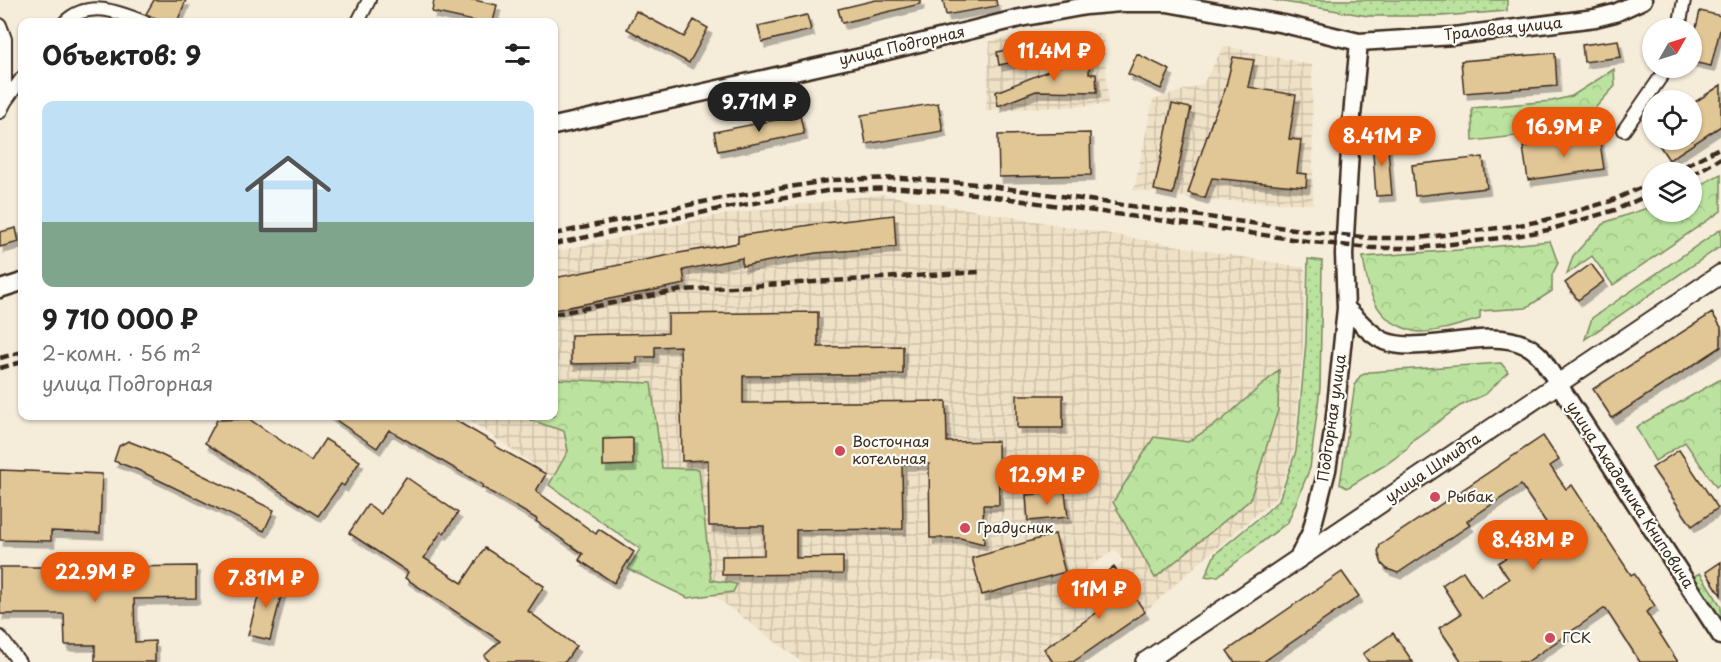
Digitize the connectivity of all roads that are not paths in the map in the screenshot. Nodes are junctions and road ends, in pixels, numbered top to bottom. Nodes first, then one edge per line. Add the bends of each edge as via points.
1 (369, 0) edge
2 (1643, 0) edge
3 (1684, 0) edge
4 (69, 18) edge
5 (135, 18) edge
6 (360, 18) edge
7 (1681, 18) edge
8 (0, 25) edge
9 (1359, 42) junction
10 (1660, 78) edge
11 (18, 84) edge
12 (2, 107) edge
13 (558, 125) edge
14 (1624, 130) dead end
15 (1721, 274) edge
16 (18, 283) edge
17 (0, 289) edge
18 (1346, 308) junction
19 (1559, 384) junction
20 (1297, 560) junction
21 (1721, 636) edge
22 (0, 637) edge
23 (19, 662) edge
24 (1145, 662) edge

1 - 6 street
2 - 9 main road, Траловая улица via 1595,18 1454,36
3 - 7 street
4 - 5 street via 93,7
8 - 12 street via 4,39
9 - 13 main road, улица Подгорная via 1167,3 1086,6
9 - 18 main road, Подгорная улица via 1344,254
10 - 14 street
11 - 12 street
15 - 19 main road, улица Шмидта
16 - 17 main road
18 - 19 main road via 1371,332 1395,345 1437,345 1492,338 1527,346 1541,357
18 - 20 main road, Подгорная улица via 1327,470 1311,532
19 - 20 main road, улица Шмидта
19 - 21 main road, улица Академика Книповича
20 - 24 main road, улица Шмидта
22 - 23 street

